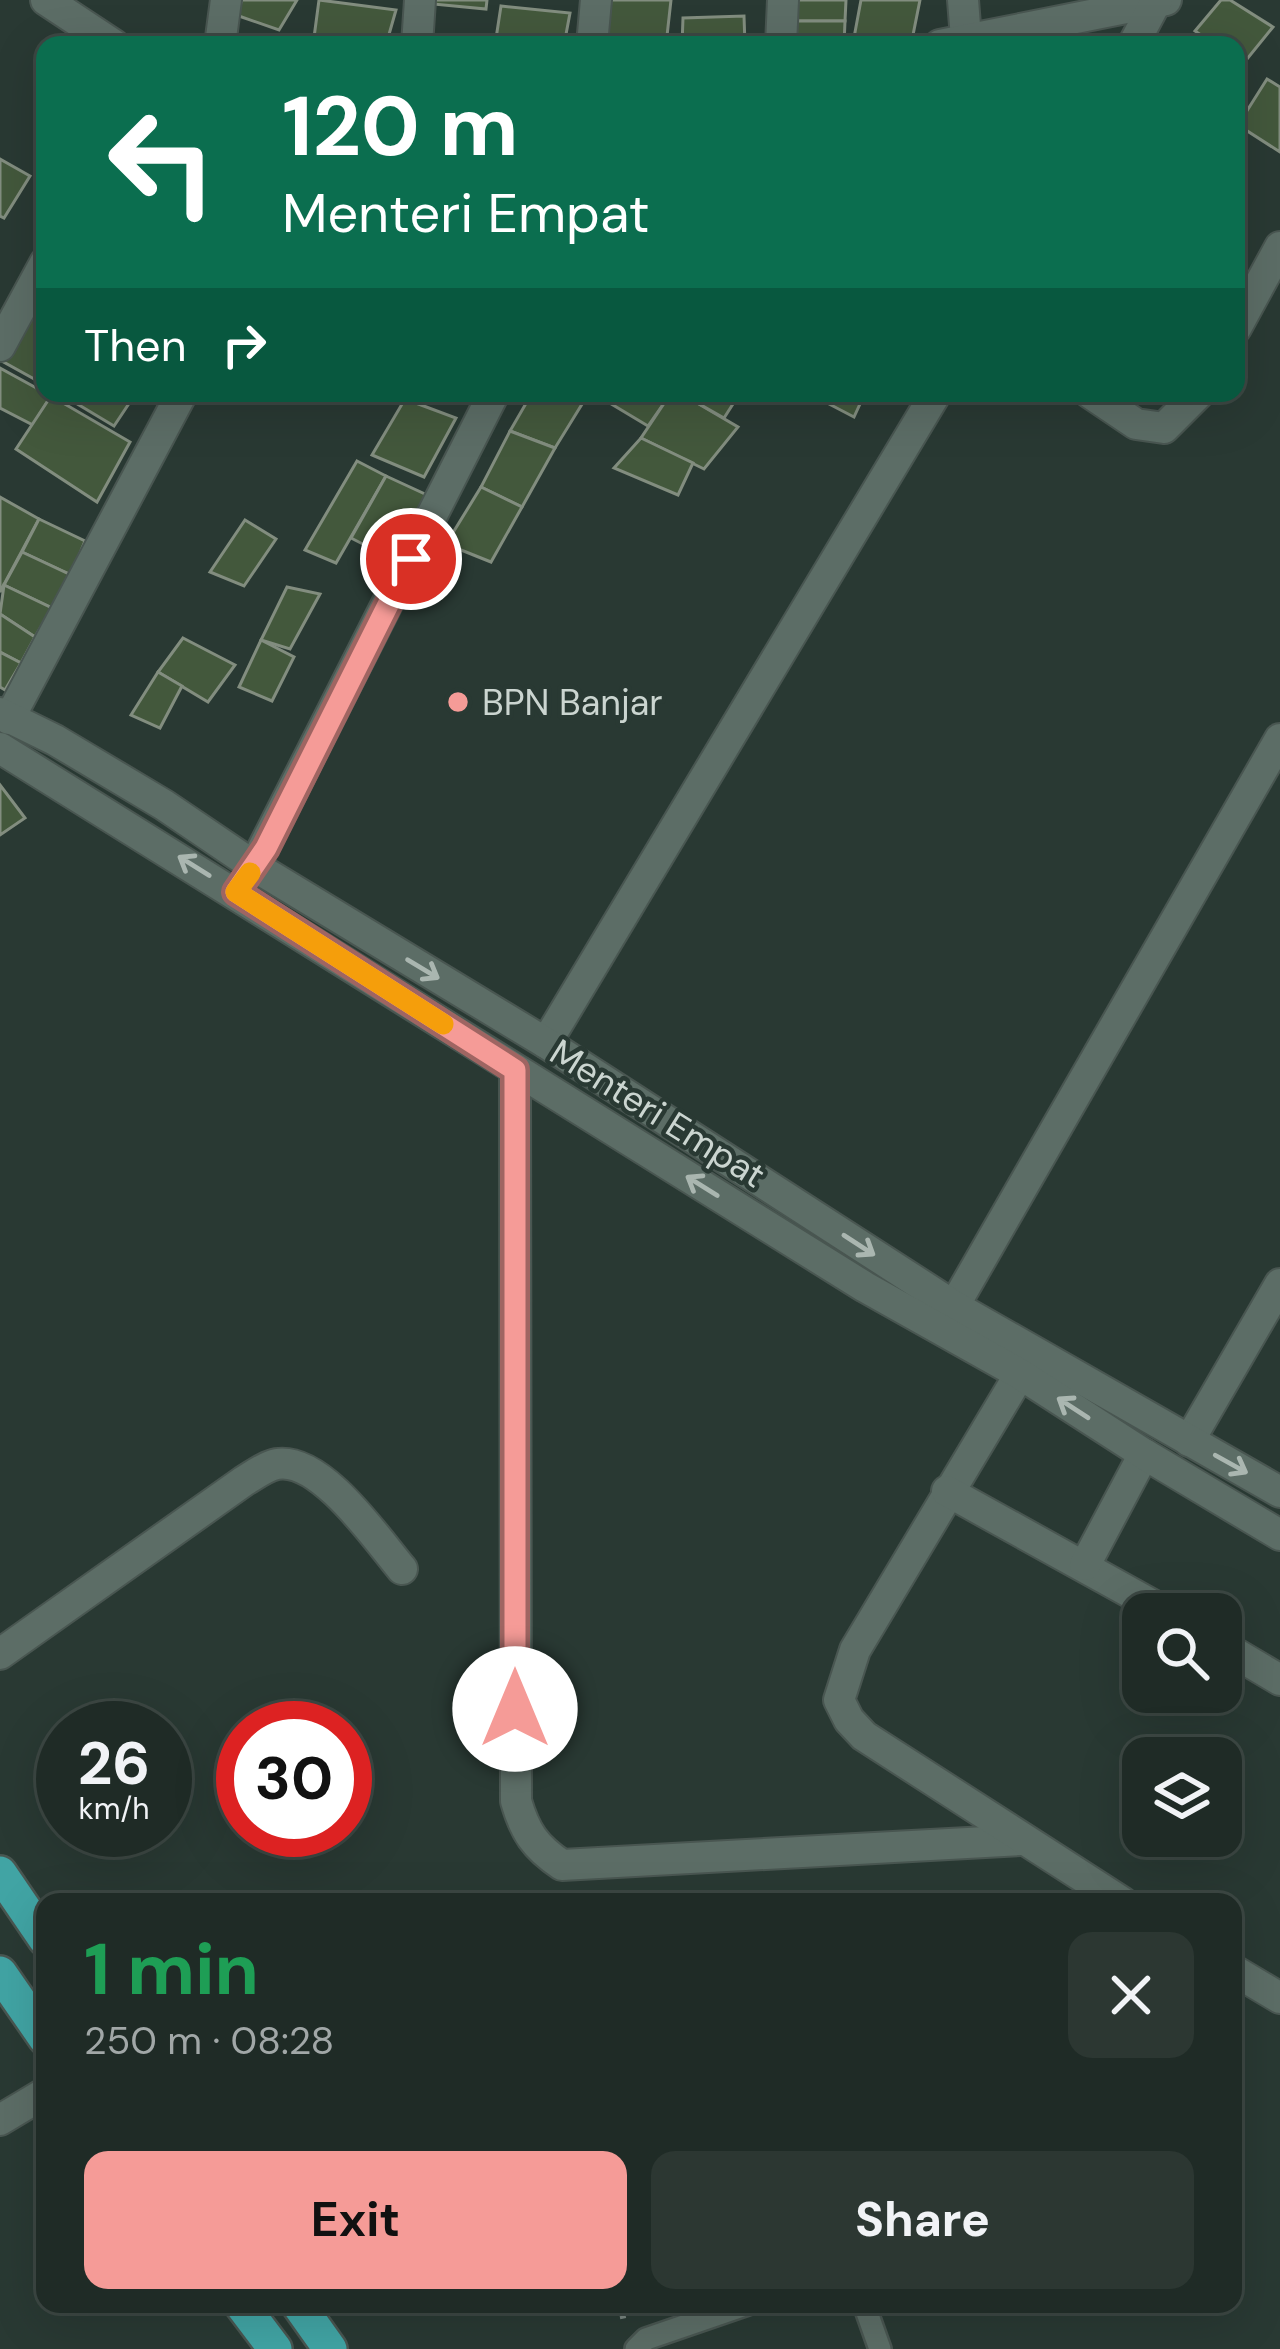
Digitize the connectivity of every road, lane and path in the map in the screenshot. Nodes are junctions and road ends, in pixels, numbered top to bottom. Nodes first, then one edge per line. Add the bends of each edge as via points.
1 (46, 0) edge
2 (226, 0) edge
3 (420, 0) edge
4 (596, 0) edge
5 (783, 0) edge
6 (963, 0) edge
7 (1159, 1) edge
8 (100, 36) edge
9 (221, 36) edge
10 (418, 36) edge
11 (593, 36) edge
12 (781, 36) edge
13 (954, 36) edge
14 (979, 36) edge
15 (1138, 36) edge
16 (1280, 247) edge
17 (36, 280) edge
18 (1245, 311) edge
19 (0, 346) edge
20 (177, 402) edge
21 (489, 402) edge
22 (931, 402) edge
23 (1103, 402) edge
24 (1189, 402) edge
25 (2, 728) edge
26 (55, 740) junction
27 (1280, 740) edge
28 (39, 770) junction
29 (254, 866) junction
30 (236, 892) junction
31 (384, 945) junction
32 (366, 975) junction
33 (546, 1043) junction
34 (515, 1070) junction
35 (791, 1201) junction
36 (772, 1229) junction
37 (1280, 1284) edge
38 (947, 1317) junction
39 (1020, 1374) junction
40 (1190, 1441) junction
41 (1144, 1454) junction
42 (1172, 1471) junction
43 (947, 1491) junction
44 (1280, 1492) edge
45 (1280, 1534) edge
46 (1085, 1564) junction
47 (402, 1569) dead end
48 (1133, 1593) edge
49 (0, 1654) edge
50 (1242, 1657) edge
51 (1280, 1680) edge
52 (1021, 1840) junction
53 (0, 1873) edge
54 (1107, 1893) edge
55 (36, 1926) edge
56 (0, 1972) edge
57 (1242, 1975) edge
58 (1280, 1998) edge
59 (36, 2025) edge
60 (36, 2098) edge
61 (0, 2120) edge
62 (249, 2313) edge
63 (304, 2313) edge
64 (722, 2313) edge
65 (867, 2313) edge
66 (275, 2349) edge
67 (330, 2349) edge
68 (636, 2349) edge
69 (880, 2349) edge

1 - 8 street
2 - 9 street
3 - 10 street
4 - 11 street
5 - 12 street
6 - 13 street
7 - 14 street
7 - 15 street
16 - 18 street
17 - 19 street
20 - 25 street
21 - 29 street
22 - 33 street
23 - 24 street via 1136,424 1164,428
25 - 26 street, Menteri Empat
25 - 28 street, Menteri Empat
26 - 28 street
26 - 29 street, Menteri Empat
27 - 38 street
30 -> 28 street, Menteri Empat
29 - 30 street
29 - 31 street, Menteri Empat
30 - 32 street, Menteri Empat
31 - 32 street
31 -> 33 street, Menteri Empat
32 - 34 street, Menteri Empat
33 - 34 street
33 - 35 street, Menteri Empat
36 -> 34 street, Menteri Empat
34 - 52 street via 516,1801 524,1831 562,1865
35 - 36 street
35 -> 38 street, Menteri Empat
36 - 38 street, Menteri Empat
37 - 40 street
38 - 39 street, Menteri Empat
38 - 40 street, Menteri Empat
41 -> 39 street, Menteri Empat
39 - 43 street
40 - 42 street
40 -> 44 street, Menteri Empat
41 - 42 street, Menteri Empat
41 - 46 street
42 - 45 street, Menteri Empat
43 - 46 street
43 - 52 street via 855,1650 839,1700 864,1736
46 - 48 street
47 - 49 street via 323,1481 301,1465 274,1464
50 - 51 street
52 - 54 street
53 - 55 highway
56 - 59 highway
57 - 58 street
60 - 61 street
62 - 66 highway
63 - 67 highway
64 - 68 lane
65 - 69 lane

